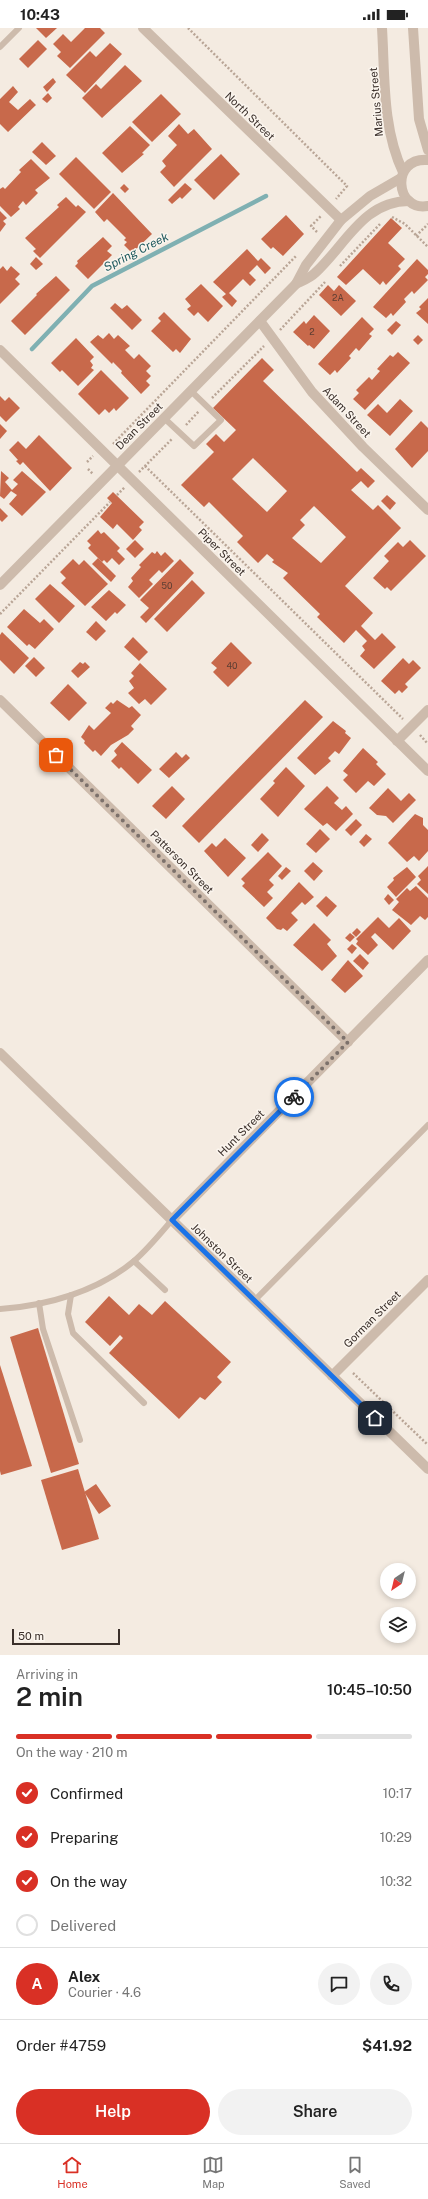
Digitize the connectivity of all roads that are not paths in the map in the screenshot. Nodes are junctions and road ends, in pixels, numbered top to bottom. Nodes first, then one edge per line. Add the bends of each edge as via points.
1 (19, 28) edge
2 (143, 28) edge
3 (382, 28) edge
4 (413, 28) edge
5 (0, 47) edge
6 (428, 150) edge
7 (428, 160) edge
8 (402, 175) junction
9 (409, 202) junction
10 (423, 206) edge
11 (428, 214) edge
12 (341, 220) junction
13 (296, 284) junction
14 (260, 321) junction
15 (0, 350) edge
16 (191, 391) junction
17 (164, 418) junction
18 (117, 465) junction
19 (428, 510) edge
20 (0, 585) edge
21 (0, 700) edge
22 (428, 710) edge
23 (397, 741) junction
24 (428, 771) edge
25 (428, 960) edge
26 (348, 1042) junction
27 (0, 1053) edge
28 (428, 1125) edge
29 (172, 1220) junction
30 (134, 1261) junction
31 (428, 1280) edge
32 (165, 1290) dead end
33 (71, 1295) junction
34 (254, 1301) junction
35 (39, 1303) junction
36 (0, 1309) edge
37 (332, 1376) junction
38 (144, 1403) dead end
39 (80, 1440) dead end
40 (428, 1470) edge

1 - 5 lane
2 - 12 street, North Street
3 - 8 street, Marius Street via 389,129
4 - 6 street via 417,104 422,134
7 - 8 street, Dean Street via 413,162
8 - 9 street, Marius Street via 402,191
8 - 12 street, Dean Street via 370,196
9 - 10 street
9 - 13 street, Dean Street via 390,203 369,215 314,274
10 - 11 street
12 - 13 street, Dean Street via 306,265
13 - 14 street, Dean Street
14 - 16 street, Dean Street
14 - 19 street, Adam Street via 312,392 363,447
15 - 18 street, Piper Street
16 - 17 street, Dean Street
16 - 17 lane via 221,420 194,446
17 - 18 street, Dean Street
18 - 20 street, Dean Street
18 - 23 street, Piper Street
21 - 26 street, Patterson Street
22 - 23 street
23 - 24 street, Piper Street
25 - 26 street, Hunt Street
26 - 29 street, Hunt Street
27 - 29 street, Johnston Street
28 - 34 lane
29 - 30 lane
29 - 34 street, Johnston Street
30 - 32 lane
30 - 33 lane via 79,1294
31 - 37 street, Gorman Street
33 - 35 lane
33 - 38 lane via 68,1314 74,1333
34 - 37 street, Johnston Street
35 - 36 lane
35 - 39 lane via 43,1329
37 - 40 street, Johnston Street

